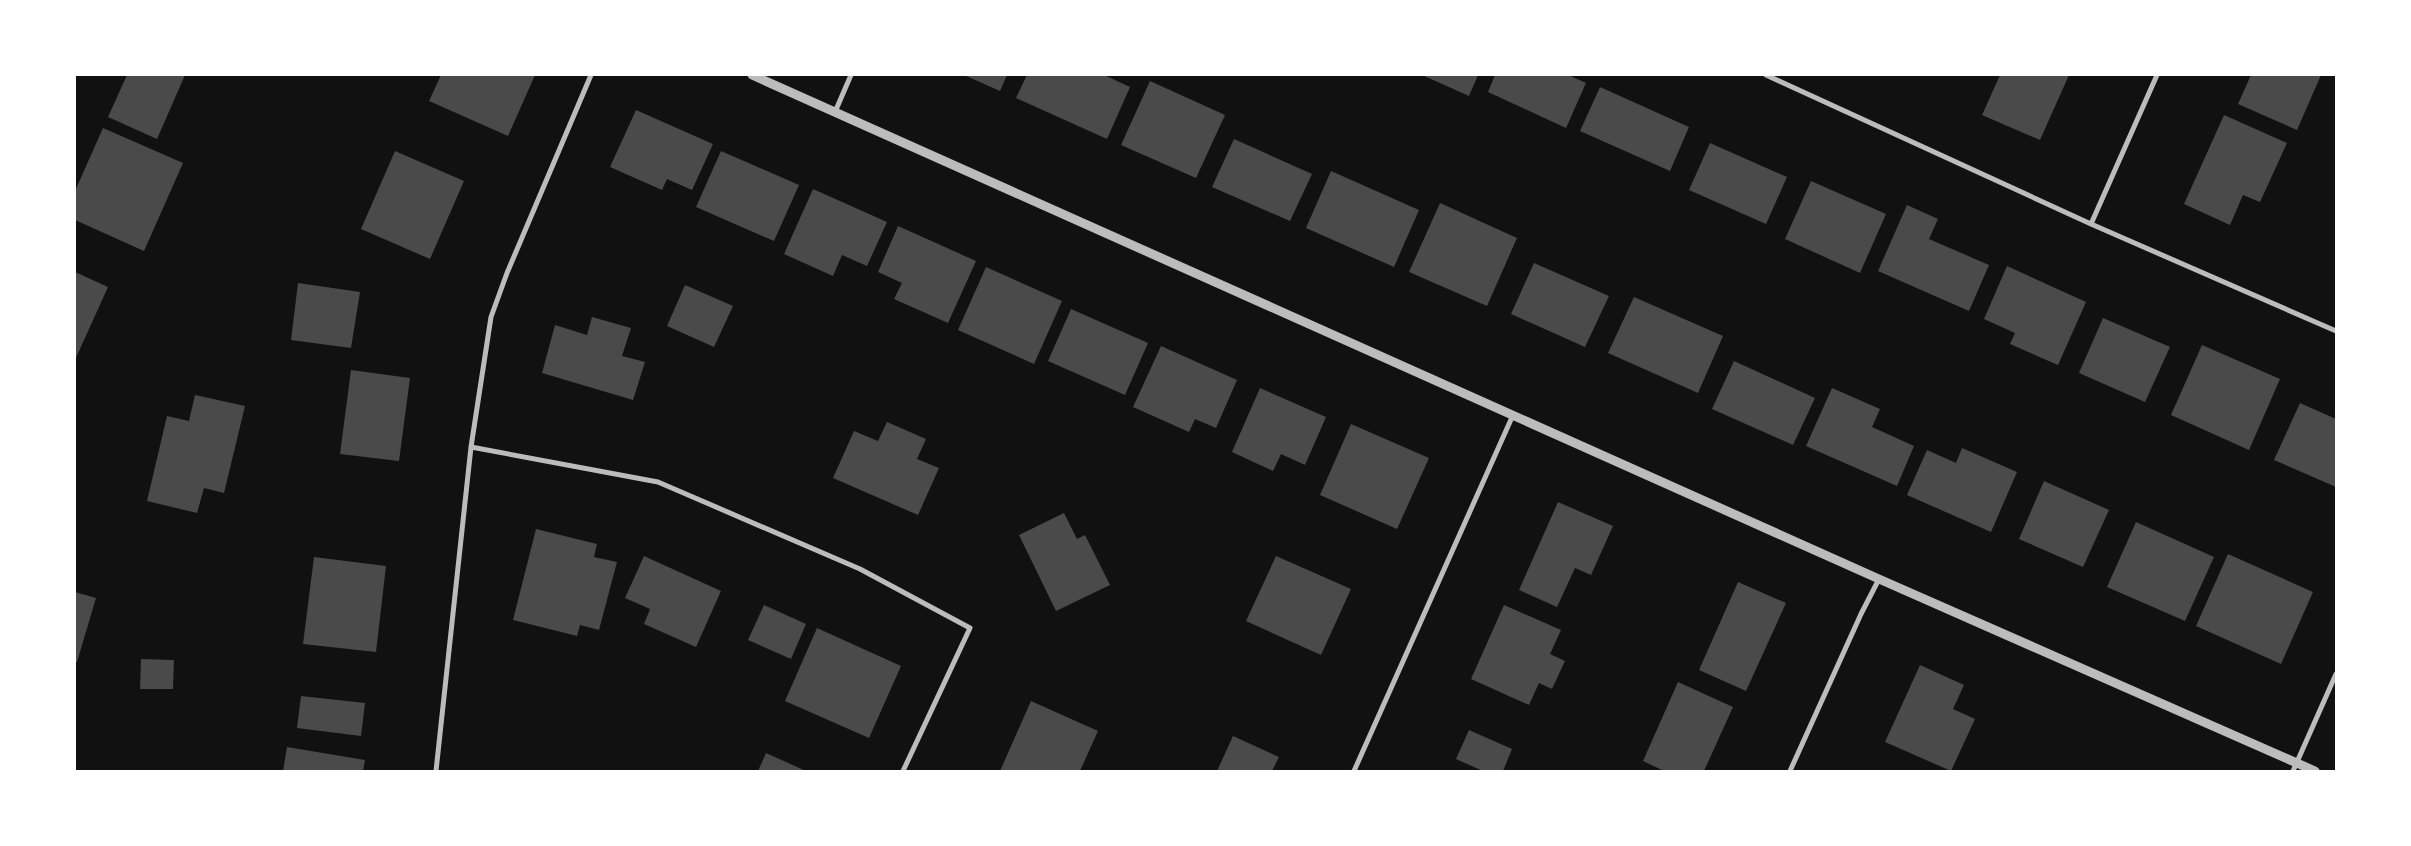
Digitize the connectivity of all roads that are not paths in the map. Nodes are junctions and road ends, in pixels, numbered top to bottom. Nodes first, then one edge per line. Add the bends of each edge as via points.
1 (591, 75) edge
2 (752, 75) edge
3 (851, 75) edge
4 (1766, 75) edge
5 (2157, 75) edge
6 (835, 112) junction
7 (2091, 224) junction
8 (2336, 331) edge
9 (1513, 414) junction
10 (471, 447) junction
11 (1879, 579) junction
12 (2336, 674) edge
13 (2295, 767) edge
14 (436, 771) edge
15 (903, 771) edge
16 (1354, 771) edge
17 (1790, 771) edge
18 (2315, 771) edge

1 - 10 street via 510,264 491,317
2 - 6 street
3 - 6 street
4 - 7 street
5 - 7 street
6 - 9 street
7 - 8 street
9 - 11 street
9 - 16 street
10 - 14 street
10 - 15 street via 658,482 860,568 970,628
11 - 13 street
11 - 17 street
12 - 13 street
13 - 18 street

